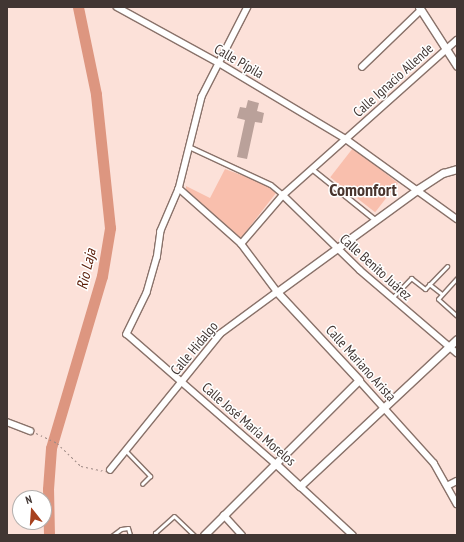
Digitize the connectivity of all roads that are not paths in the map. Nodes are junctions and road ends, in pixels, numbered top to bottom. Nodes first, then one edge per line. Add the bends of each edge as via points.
1 (117, 7) edge
2 (248, 7) edge
3 (420, 8) edge
4 (457, 40) edge
5 (447, 48) junction
6 (219, 63) junction
7 (457, 66) edge
8 (362, 67) dead end
9 (346, 139) junction
10 (188, 147) junction
11 (457, 169) edge
12 (313, 170) junction
13 (179, 189) junction
14 (418, 189) junction
15 (283, 195) junction
16 (374, 219) junction
17 (457, 219) edge
18 (240, 244) junction
19 (337, 249) junction
20 (447, 266) dead end
21 (457, 278) edge
22 (429, 284) junction
23 (277, 292) junction
24 (442, 294) junction
25 (392, 298) junction
26 (457, 316) edge
27 (457, 339) edge
28 (448, 346) junction
29 (457, 353) edge
30 (359, 380) junction
31 (183, 383) junction
32 (383, 406) junction
33 (7, 422) edge
34 (30, 431) road end
35 (126, 451) junction
36 (276, 464) junction
37 (110, 470) road end
38 (457, 481) edge
39 (142, 484) dead end
40 (300, 486) junction
41 (447, 486) junction
42 (457, 504) edge
43 (224, 515) junction
44 (113, 535) edge
45 (130, 535) edge
46 (157, 535) edge
47 (194, 535) edge
48 (204, 535) edge
49 (242, 535) edge
50 (353, 535) edge

1 - 6 street, Calle Pípila
2 - 6 street
3 - 5 street
3 - 8 street
4 - 5 street, Calle Ignacio Allende
5 - 7 street
5 - 9 street, Calle Ignacio Allende
6 - 9 street, Calle Pípila
6 - 10 street via 202,97
9 - 12 street, Calle Ignacio Allende
9 - 14 street, Calle Pípila
10 - 13 street
10 - 15 street via 271,185
11 - 14 street, Calle Hidalgo via 443,173
12 - 15 street, Calle Ignacio Allende
12 - 16 street
13 - 18 street, Calle Mariano Arista
13 - 31 street, Calle José María Morelos via 160,231 157,258 147,293 127,334
14 - 16 street, Calle Hidalgo
14 - 17 street, Calle Pípila
15 - 18 street, Calle Ignacio Allende
15 - 19 street, Calle Benito Juárez
16 - 19 street, Calle Hidalgo
18 - 23 street, Calle Mariano Arista
19 - 23 street, Calle Hidalgo
19 - 25 street, Calle Benito Juárez
20 - 22 lane
21 - 24 lane
22 - 24 lane
22 - 25 lane via 425,289 411,278
23 - 30 street, Calle Mariano Arista
23 - 31 street, Calle Hidalgo via 220,334
24 - 26 lane via 438,299
25 - 28 street, Calle Benito Juárez
27 - 28 street
28 - 29 street, Calle Benito Juárez
28 - 32 street
30 - 32 street, Calle Mariano Arista
30 - 36 street
31 - 35 street, Calle Hidalgo
31 - 36 street, Calle José María Morelos
32 - 40 street
32 - 41 street, Calle Mariano Arista via 434,463
33 - 34 street
35 - 37 street, Calle Hidalgo
35 - 39 lane via 150,476
36 - 40 street, Calle José María Morelos
36 - 43 street
38 - 41 street
40 - 50 street, Calle José María Morelos
41 - 42 street, Calle Mariano Arista
43 - 48 street
43 - 49 street
44 - 45 lane via 121,529 128,528
46 - 47 lane via 155,533 174,516

